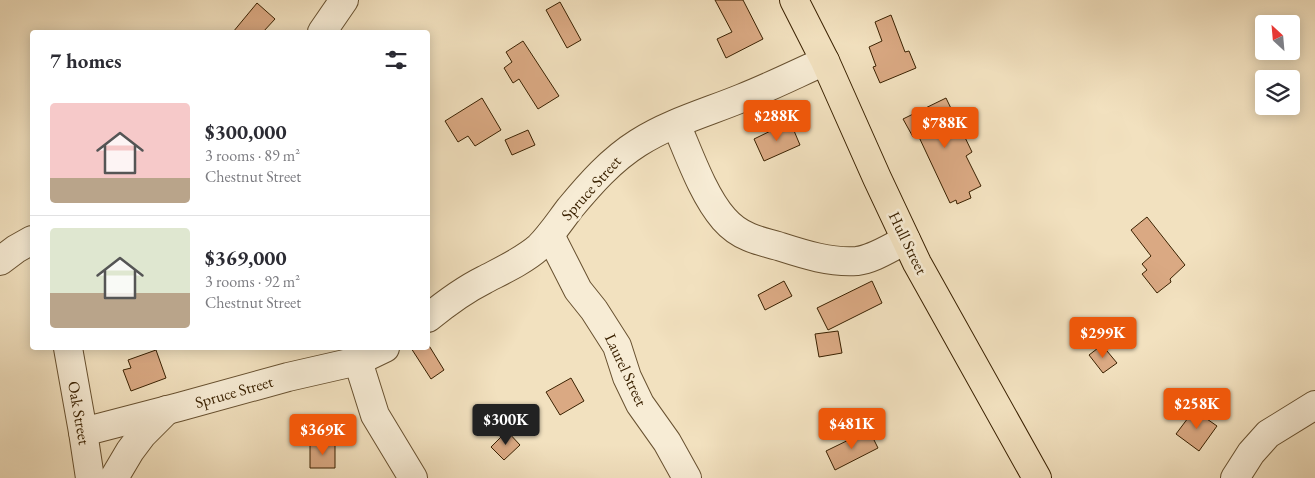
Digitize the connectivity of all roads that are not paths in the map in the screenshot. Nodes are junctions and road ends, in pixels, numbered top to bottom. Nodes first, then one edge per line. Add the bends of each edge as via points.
1 (344, 0) edge
2 (794, 0) edge
3 (323, 30) edge
4 (825, 61) junction
5 (676, 124) junction
6 (550, 236) junction
7 (906, 240) junction
8 (30, 241) edge
9 (0, 261) edge
10 (430, 316) edge
11 (68, 350) edge
12 (381, 350) edge
13 (358, 361) junction
14 (1315, 405) edge
15 (167, 410) junction
16 (83, 432) junction
17 (90, 478) edge
18 (114, 478) edge
19 (413, 478) edge
20 (686, 478) edge
21 (1037, 478) edge
22 (1235, 478) edge

1 - 3 street
2 - 4 main road, Hull Street
4 - 5 street, Spruce Street
4 - 7 main road, Hull Street
5 - 6 street, Spruce Street via 623,152 570,209
5 - 7 street via 706,193 735,230 807,255 856,261 875,256
6 - 10 street, Spruce Street via 516,263 456,297
6 - 20 street, Laurel Street via 578,290 617,346 640,404 667,442
7 - 21 main road, Hull Street
8 - 9 street
11 - 16 street, Oak Street
12 - 13 street, Spruce Street
13 - 15 street, Spruce Street
13 - 19 street via 375,415
14 - 22 street via 1259,442
15 - 16 street, Spruce Street
15 - 18 street, Spruce Street via 142,435
16 - 17 street, Oak Street

